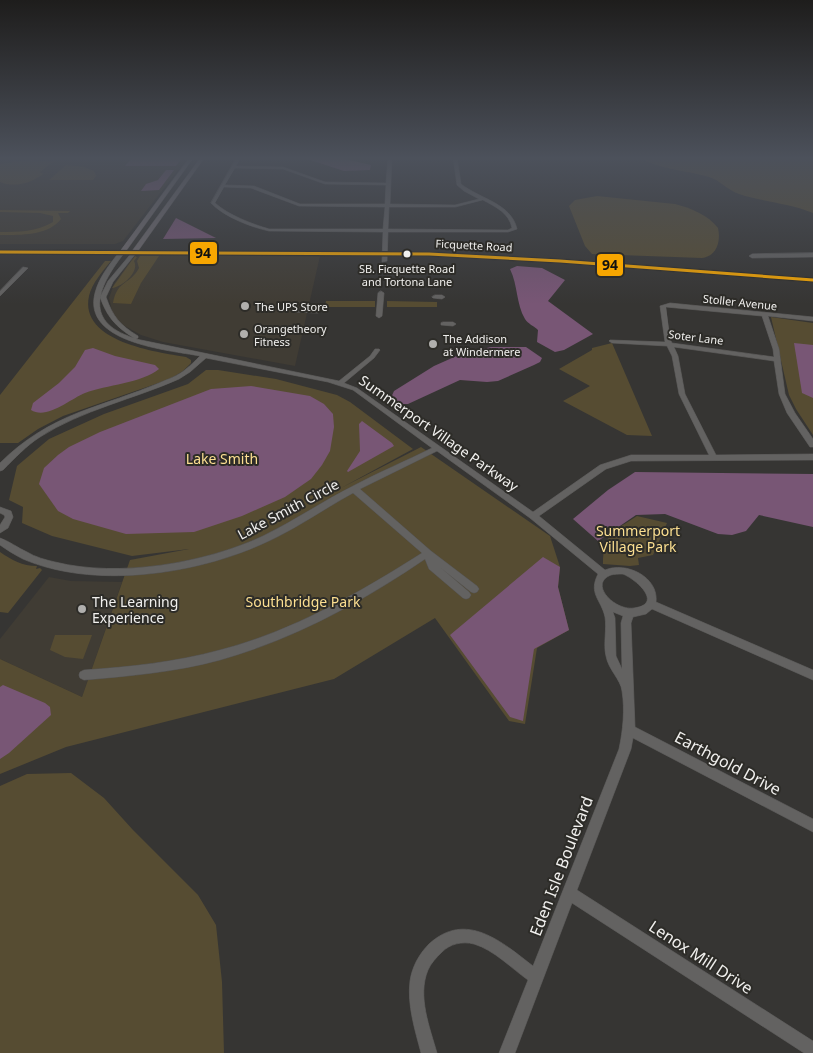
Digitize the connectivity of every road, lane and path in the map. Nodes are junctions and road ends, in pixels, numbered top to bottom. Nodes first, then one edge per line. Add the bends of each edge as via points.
1 (156, 206) edge
2 (167, 206) edge
3 (215, 206) edge
4 (388, 206) edge
5 (495, 206) edge
6 (385, 230) junction
7 (0, 246) edge
8 (127, 246) junction
9 (136, 249) junction
10 (384, 250) junction
11 (0, 252) edge
12 (122, 252) junction
13 (813, 255) edge
14 (752, 256) dead end
15 (384, 261) dead end
16 (25, 268) dead end
17 (813, 273) edge
18 (813, 280) edge
19 (381, 293) dead end
20 (0, 294) edge
21 (435, 297) dead end
22 (442, 297) dead end
23 (296, 311) dead end
24 (318, 311) dead end
25 (108, 314) junction
26 (765, 315) junction
27 (99, 316) junction
28 (379, 316) dead end
29 (813, 319) edge
30 (443, 324) dead end
31 (453, 324) dead end
32 (612, 341) dead end
33 (148, 344) junction
34 (669, 345) junction
35 (377, 350) dead end
36 (204, 356) junction
37 (777, 359) junction
38 (340, 383) junction
39 (813, 445) edge
40 (437, 448) junction
41 (714, 456) junction
42 (813, 457) edge
43 (0, 468) edge
44 (354, 489) junction
45 (0, 510) edge
46 (533, 516) junction
47 (0, 530) edge
48 (0, 541) edge
49 (428, 553) junction
50 (604, 574) junction
51 (474, 589) dead end
52 (466, 595) dead end
53 (605, 603) junction
54 (650, 604) junction
55 (629, 613) junction
56 (84, 675) dead end
57 (813, 675) edge
58 (628, 688) junction
59 (629, 730) junction
60 (813, 826) edge
61 (570, 894) junction
62 (537, 978) junction
63 (813, 1050) edge
64 (429, 1053) edge
65 (507, 1053) edge

1 - 8 main road
2 - 9 main road
3 - 6 street via 261,228
4 - 6 street
5 - 6 street via 509,214 515,226 511,230
6 - 10 street
7 - 8 main road
8 - 9 main road
8 - 12 main road
9 - 10 main road, Ficquette Road
9 - 12 main road
9 - 25 street via 110,282 103,297
10 - 15 street
10 - 17 main road, Ficquette Road via 526,252
10 - 18 main road, Ficquette Road
11 - 12 main road
12 - 27 street via 99,284 96,301
13 - 14 street
16 - 20 street
19 - 28 street
21 - 22 street
23 - 24 street
25 - 27 street
25 - 33 street, Summerport Village Parkway via 118,326
26 - 29 street, Stoller Avenue
26 - 34 street, Stoller Avenue via 665,305
26 - 37 street
27 - 33 street, Summerport Village Parkway via 106,327 119,336
30 - 31 street
32 - 34 street, Soter Lane
33 - 36 street, Summerport Village Parkway
34 - 37 street, Soter Lane
34 - 41 street via 677,365 682,394
35 - 38 street
36 - 38 street, Summerport Village Parkway
36 - 43 street via 184,374 168,382 42,431
37 - 39 street via 785,402
38 - 40 street, Summerport Village Parkway via 366,397
40 - 44 street, Lake Smith Circle
40 - 46 street, Summerport Village Parkway
41 - 42 street
41 - 46 street via 647,456 614,462
44 - 48 street, Lake Smith Circle via 254,544 229,554 178,566 128,570 63,568 24,557
44 - 49 street
45 - 47 street via 8,513 9,517
46 - 50 street, Summerport Village Parkway
49 - 51 street
49 - 52 street via 432,566
49 - 56 street via 345,604 238,649 165,667
50 - 53 street via 597,587
50 - 54 street via 623,570 638,576 650,590
53 - 55 street
53 - 58 street, Eden Isle Boulevard via 610,618 611,656
54 - 55 street via 638,612
54 - 57 street
55 - 58 street, Eden Isle Boulevard via 626,623
58 - 59 street, Eden Isle Boulevard
59 - 60 street, Earthgold Drive
59 - 61 street, Eden Isle Boulevard via 625,749
61 - 62 street, Eden Isle Boulevard
61 - 63 street, Lenox Mill Drive
62 - 64 street via 475,937 449,938 434,948 422,964 416,980 416,996
62 - 65 street, Eden Isle Boulevard

